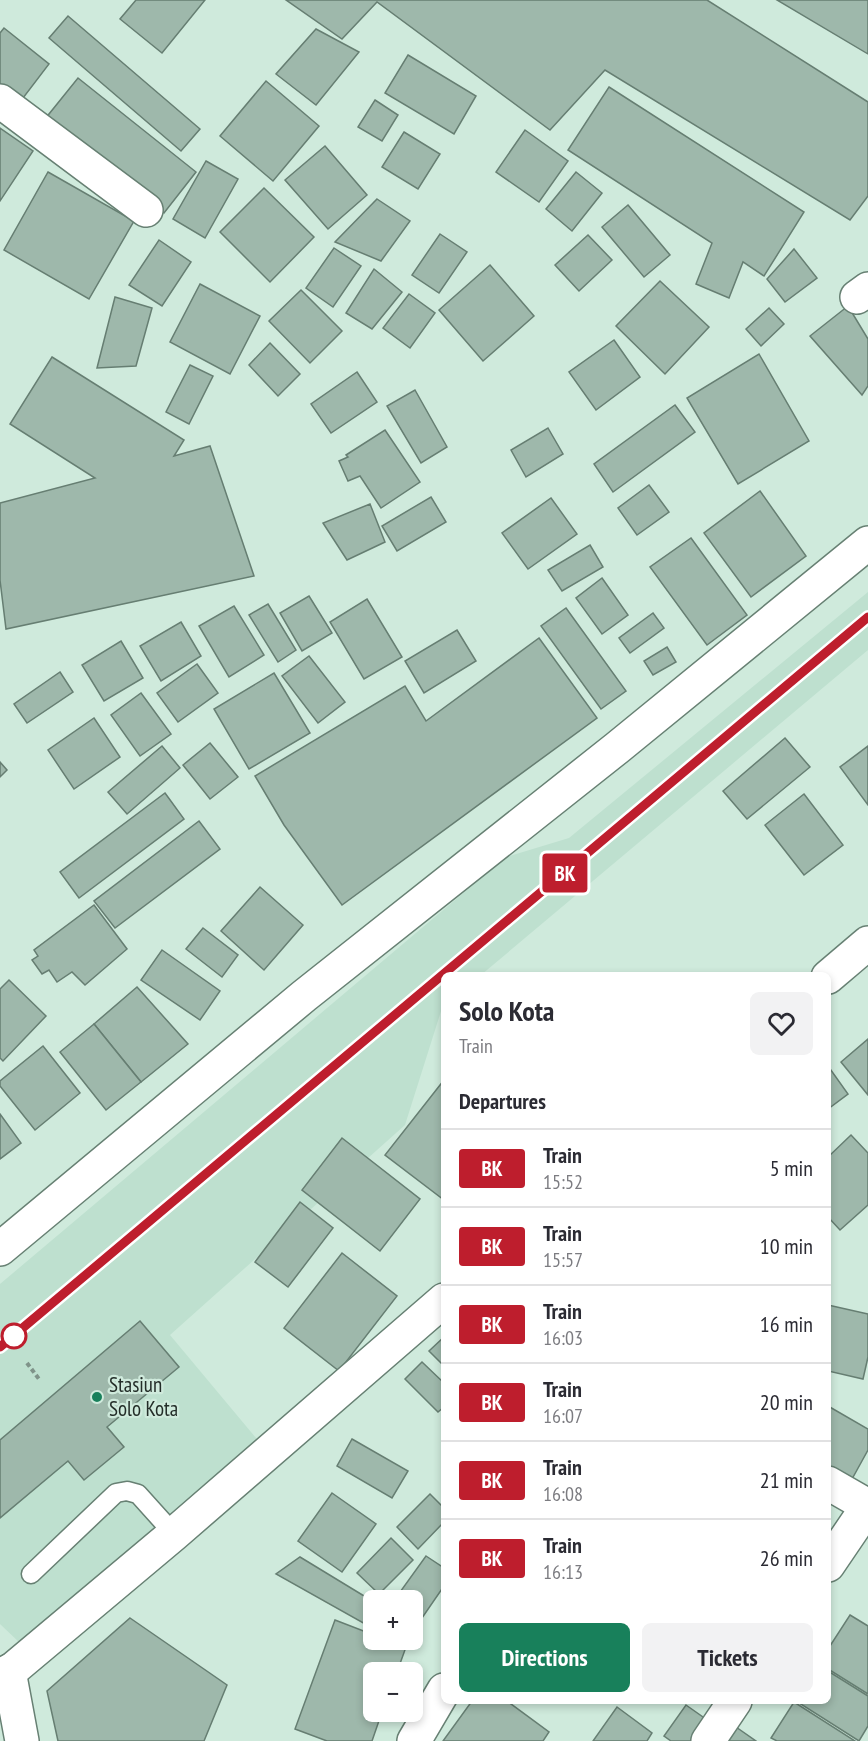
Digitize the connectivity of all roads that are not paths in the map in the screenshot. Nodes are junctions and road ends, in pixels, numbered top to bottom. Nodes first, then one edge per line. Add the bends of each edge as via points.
1 (0, 101) edge
2 (146, 210) dead end
3 (868, 543) edge
4 (868, 943) edge
5 (831, 974) edge
6 (0, 1250) edge
7 (441, 1303) edge
8 (831, 1485) edge
9 (868, 1506) edge
10 (174, 1534) junction
11 (831, 1561) edge
12 (31, 1574) dead end
13 (5, 1675) edge
14 (441, 1695) edge
15 (733, 1704) edge
16 (22, 1741) edge
17 (414, 1741) edge
18 (708, 1741) edge

1 - 2 street
3 - 6 street via 304,996
4 - 5 street
7 - 10 street
8 - 9 street
9 - 11 street
10 - 12 lane via 138,1494 116,1493
10 - 13 street
13 - 16 street
14 - 17 street
15 - 18 street

